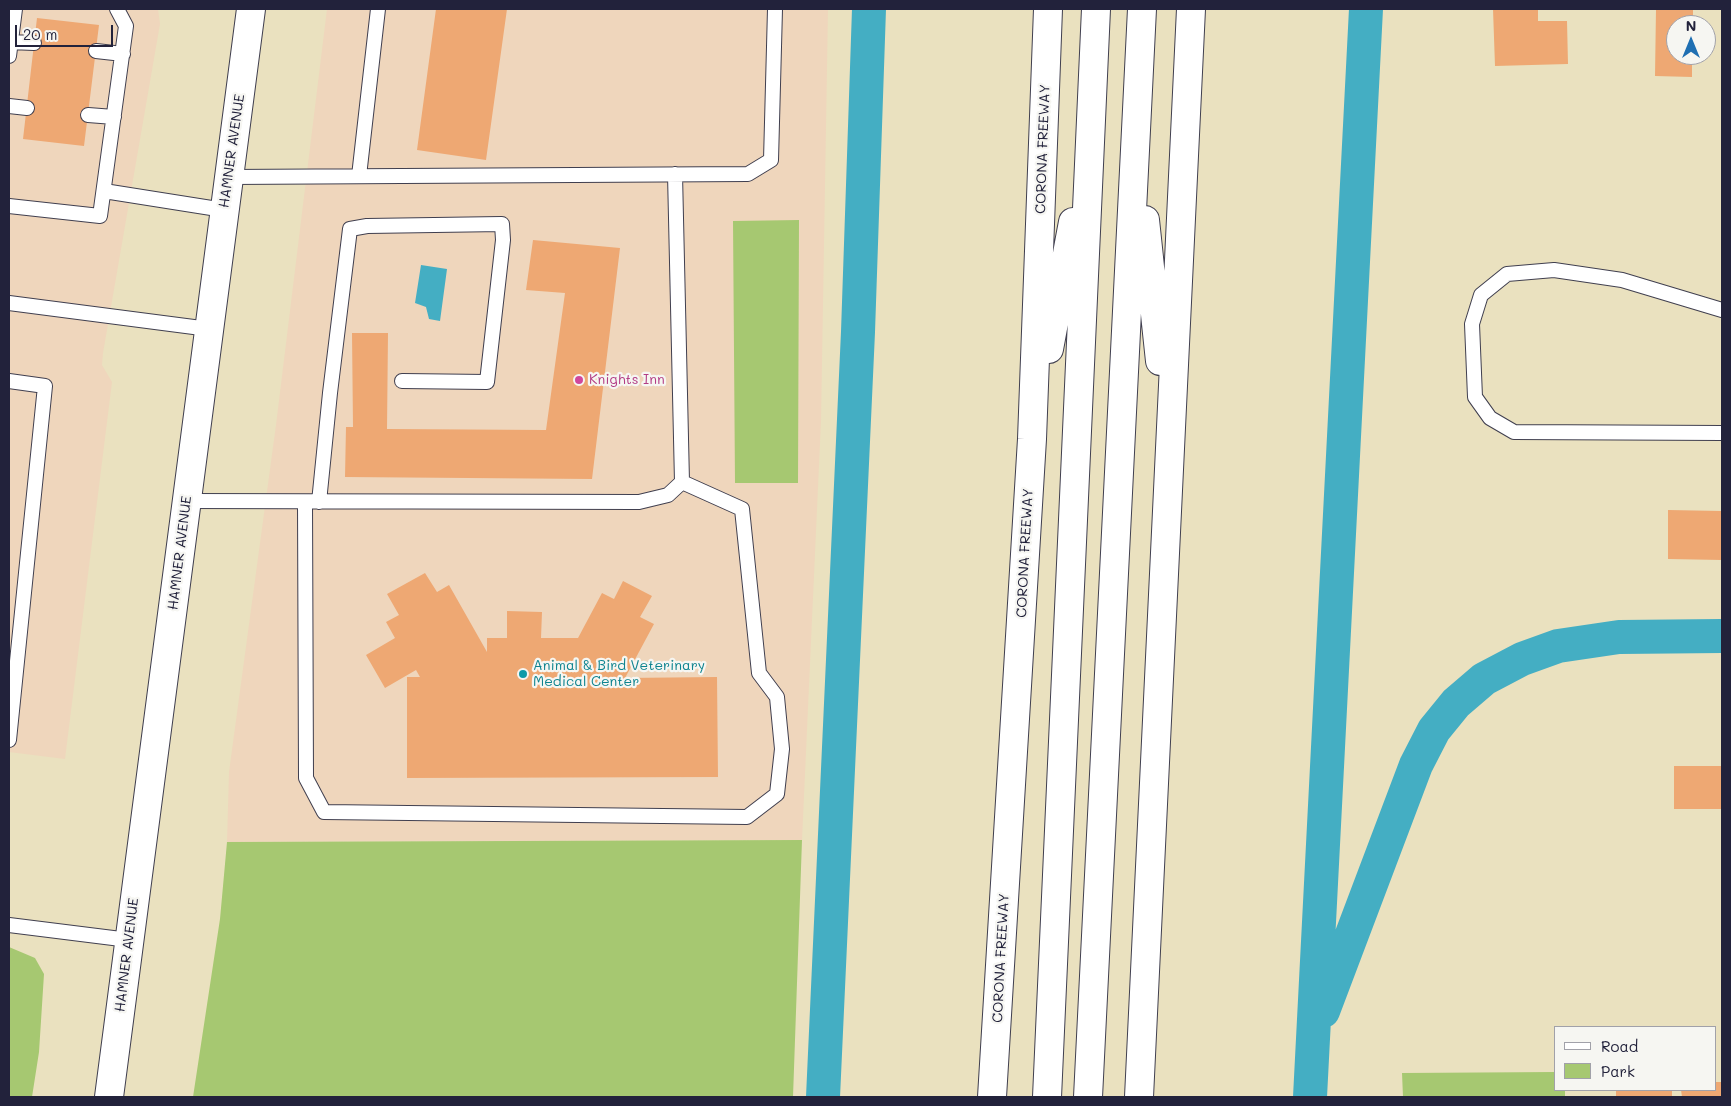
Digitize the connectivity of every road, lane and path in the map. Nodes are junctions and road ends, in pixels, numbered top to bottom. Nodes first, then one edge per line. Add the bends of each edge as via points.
1 (14, 9) edge
2 (117, 9) edge
3 (251, 9) edge
4 (378, 9) edge
5 (775, 9) edge
6 (1048, 9) edge
7 (1096, 9) edge
8 (1142, 9) edge
9 (1191, 9) edge
10 (34, 43) dead end
11 (10, 49) edge
12 (96, 51) dead end
13 (123, 54) junction
14 (9, 106) edge
15 (27, 108) dead end
16 (88, 115) dead end
17 (114, 117) junction
18 (1092, 127) junction
19 (1136, 134) junction
20 (675, 174) junction
21 (358, 176) junction
22 (229, 177) junction
23 (104, 191) junction
24 (9, 206) edge
25 (224, 210) junction
26 (9, 303) edge
27 (1722, 310) edge
28 (209, 329) junction
29 (9, 381) edge
30 (402, 381) dead end
31 (1722, 433) edge
32 (1032, 439) junction
33 (1169, 447) junction
34 (682, 482) junction
35 (187, 500) junction
36 (305, 502) junction
37 (320, 502) junction
38 (9, 740) edge
39 (9, 925) edge
40 (129, 940) junction
41 (109, 1097) edge
42 (992, 1097) edge
43 (1048, 1097) edge
44 (1088, 1097) edge
45 (1139, 1097) edge

1 - 11 lane
2 - 13 lane via 126,26
3 - 22 main road, HAMNER AVENUE
4 - 21 lane
5 - 20 lane via 771,160 748,174
6 - 32 main road, CORONA FREEWAY
7 - 18 main road
8 - 19 main road
9 - 33 main road
10 - 11 lane
12 - 13 lane
13 - 17 lane
14 - 15 lane
16 - 17 lane
17 - 23 lane
18 - 32 main road
18 - 43 main road
19 - 33 main road
19 - 44 main road
20 - 21 lane
20 - 34 lane
21 - 22 lane
22 - 25 main road, HAMNER AVENUE
23 - 24 lane via 100,216
23 - 25 lane
25 - 28 main road, HAMNER AVENUE
26 - 28 lane
27 - 31 lane via 1622,280 1554,270 1507,274 1481,295 1472,324 1475,397 1490,418 1514,432
28 - 35 main road, HAMNER AVENUE
29 - 38 lane via 45,386
30 - 37 lane via 487,382 503,240 502,224 350,229
32 - 42 main road, CORONA FREEWAY
33 - 45 main road
34 - 36 lane via 742,509 759,673 778,697 782,749 777,794 747,817 324,812 306,778
34 - 37 lane via 668,495 639,502
35 - 36 lane
35 - 40 main road, HAMNER AVENUE
36 - 37 lane
39 - 40 lane
40 - 41 main road, HAMNER AVENUE

